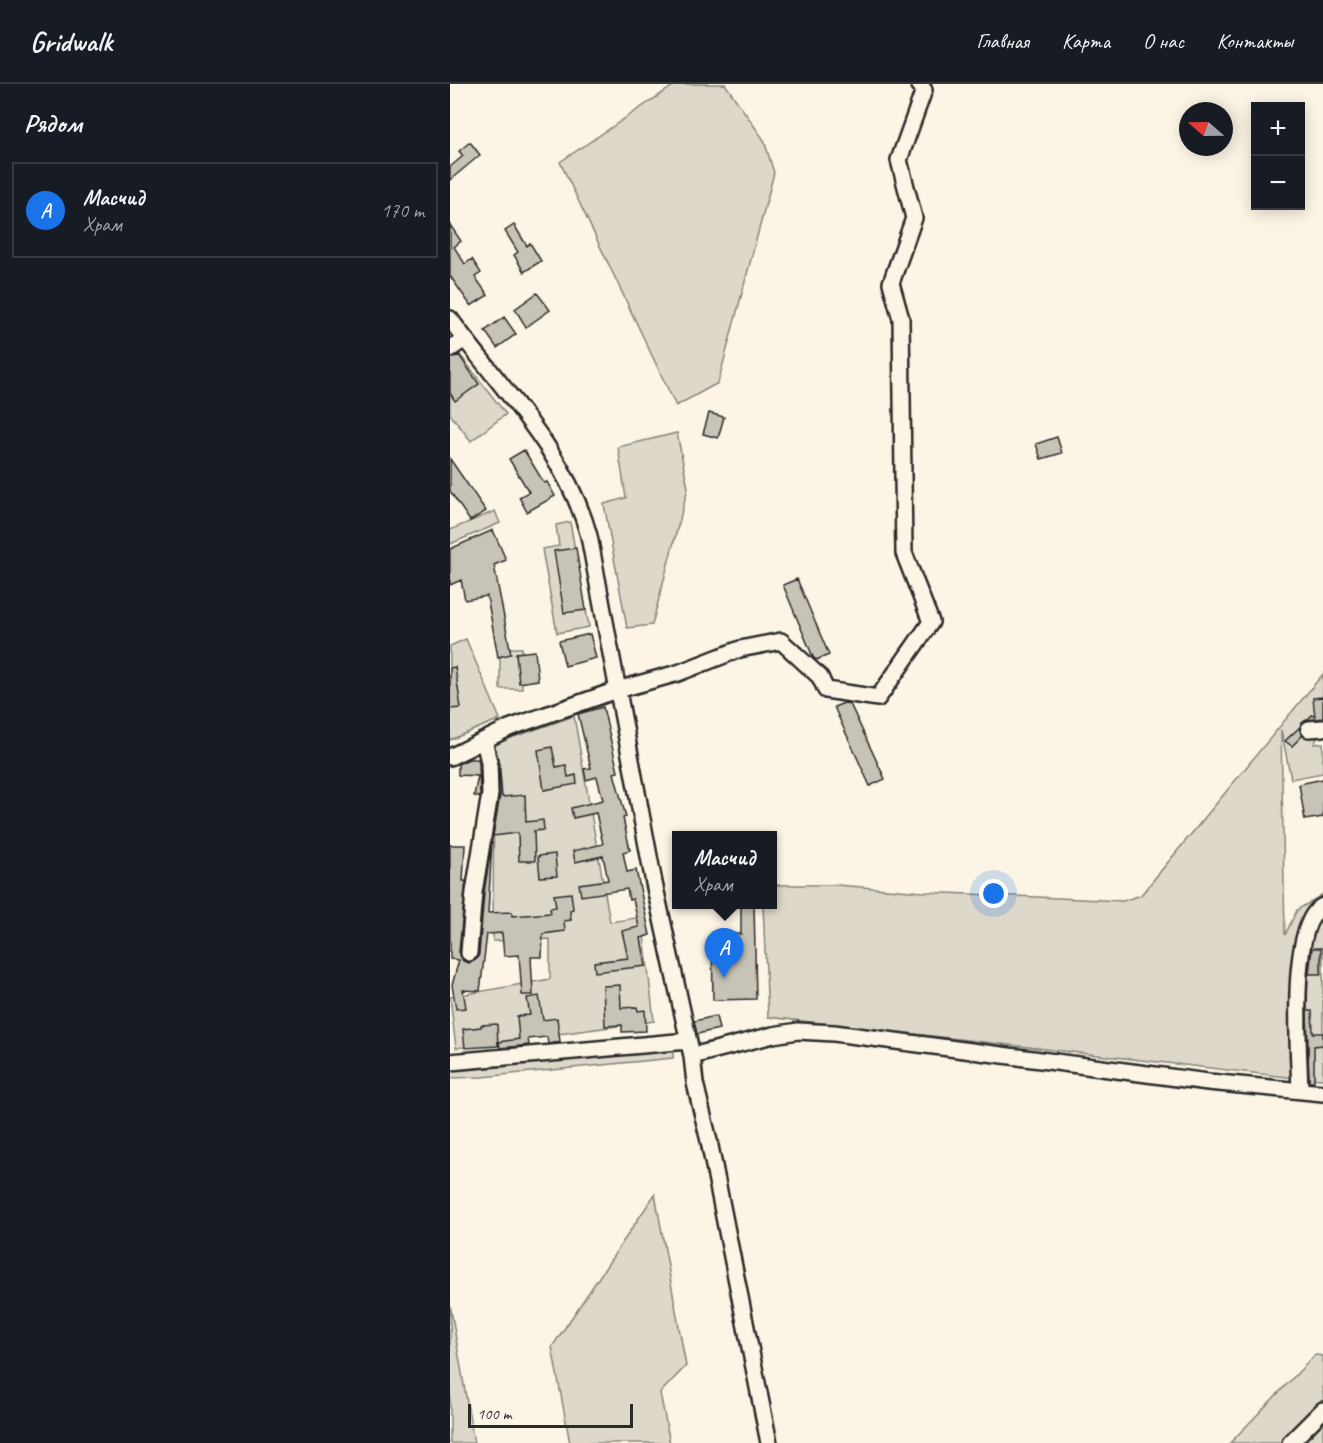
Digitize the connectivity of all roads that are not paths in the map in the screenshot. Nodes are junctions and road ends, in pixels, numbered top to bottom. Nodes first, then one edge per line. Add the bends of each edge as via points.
1 (919, 84) edge
2 (450, 319) edge
3 (465, 339) junction
4 (450, 349) edge
5 (617, 690) junction
6 (484, 740) junction
7 (450, 757) edge
8 (1323, 906) edge
9 (469, 953) dead end
10 (690, 1048) junction
11 (450, 1062) edge
12 (1299, 1090) junction
13 (1323, 1093) edge
14 (1323, 1410) edge
15 (769, 1443) edge
16 (1290, 1443) edge

1 - 5 street via 924,90 899,160 914,218 891,283 901,319 904,552 931,622 878,698 826,690 820,677 781,641 740,649 678,673
2 - 3 street
3 - 4 street
3 - 5 street via 540,433 576,495 589,536
5 - 6 street
5 - 10 street
6 - 7 street
6 - 9 street via 490,794 474,892
8 - 12 street via 1308,923 1301,950 1297,995
10 - 11 street
10 - 12 street via 773,1035 834,1033
10 - 15 street
12 - 13 street
14 - 16 street

